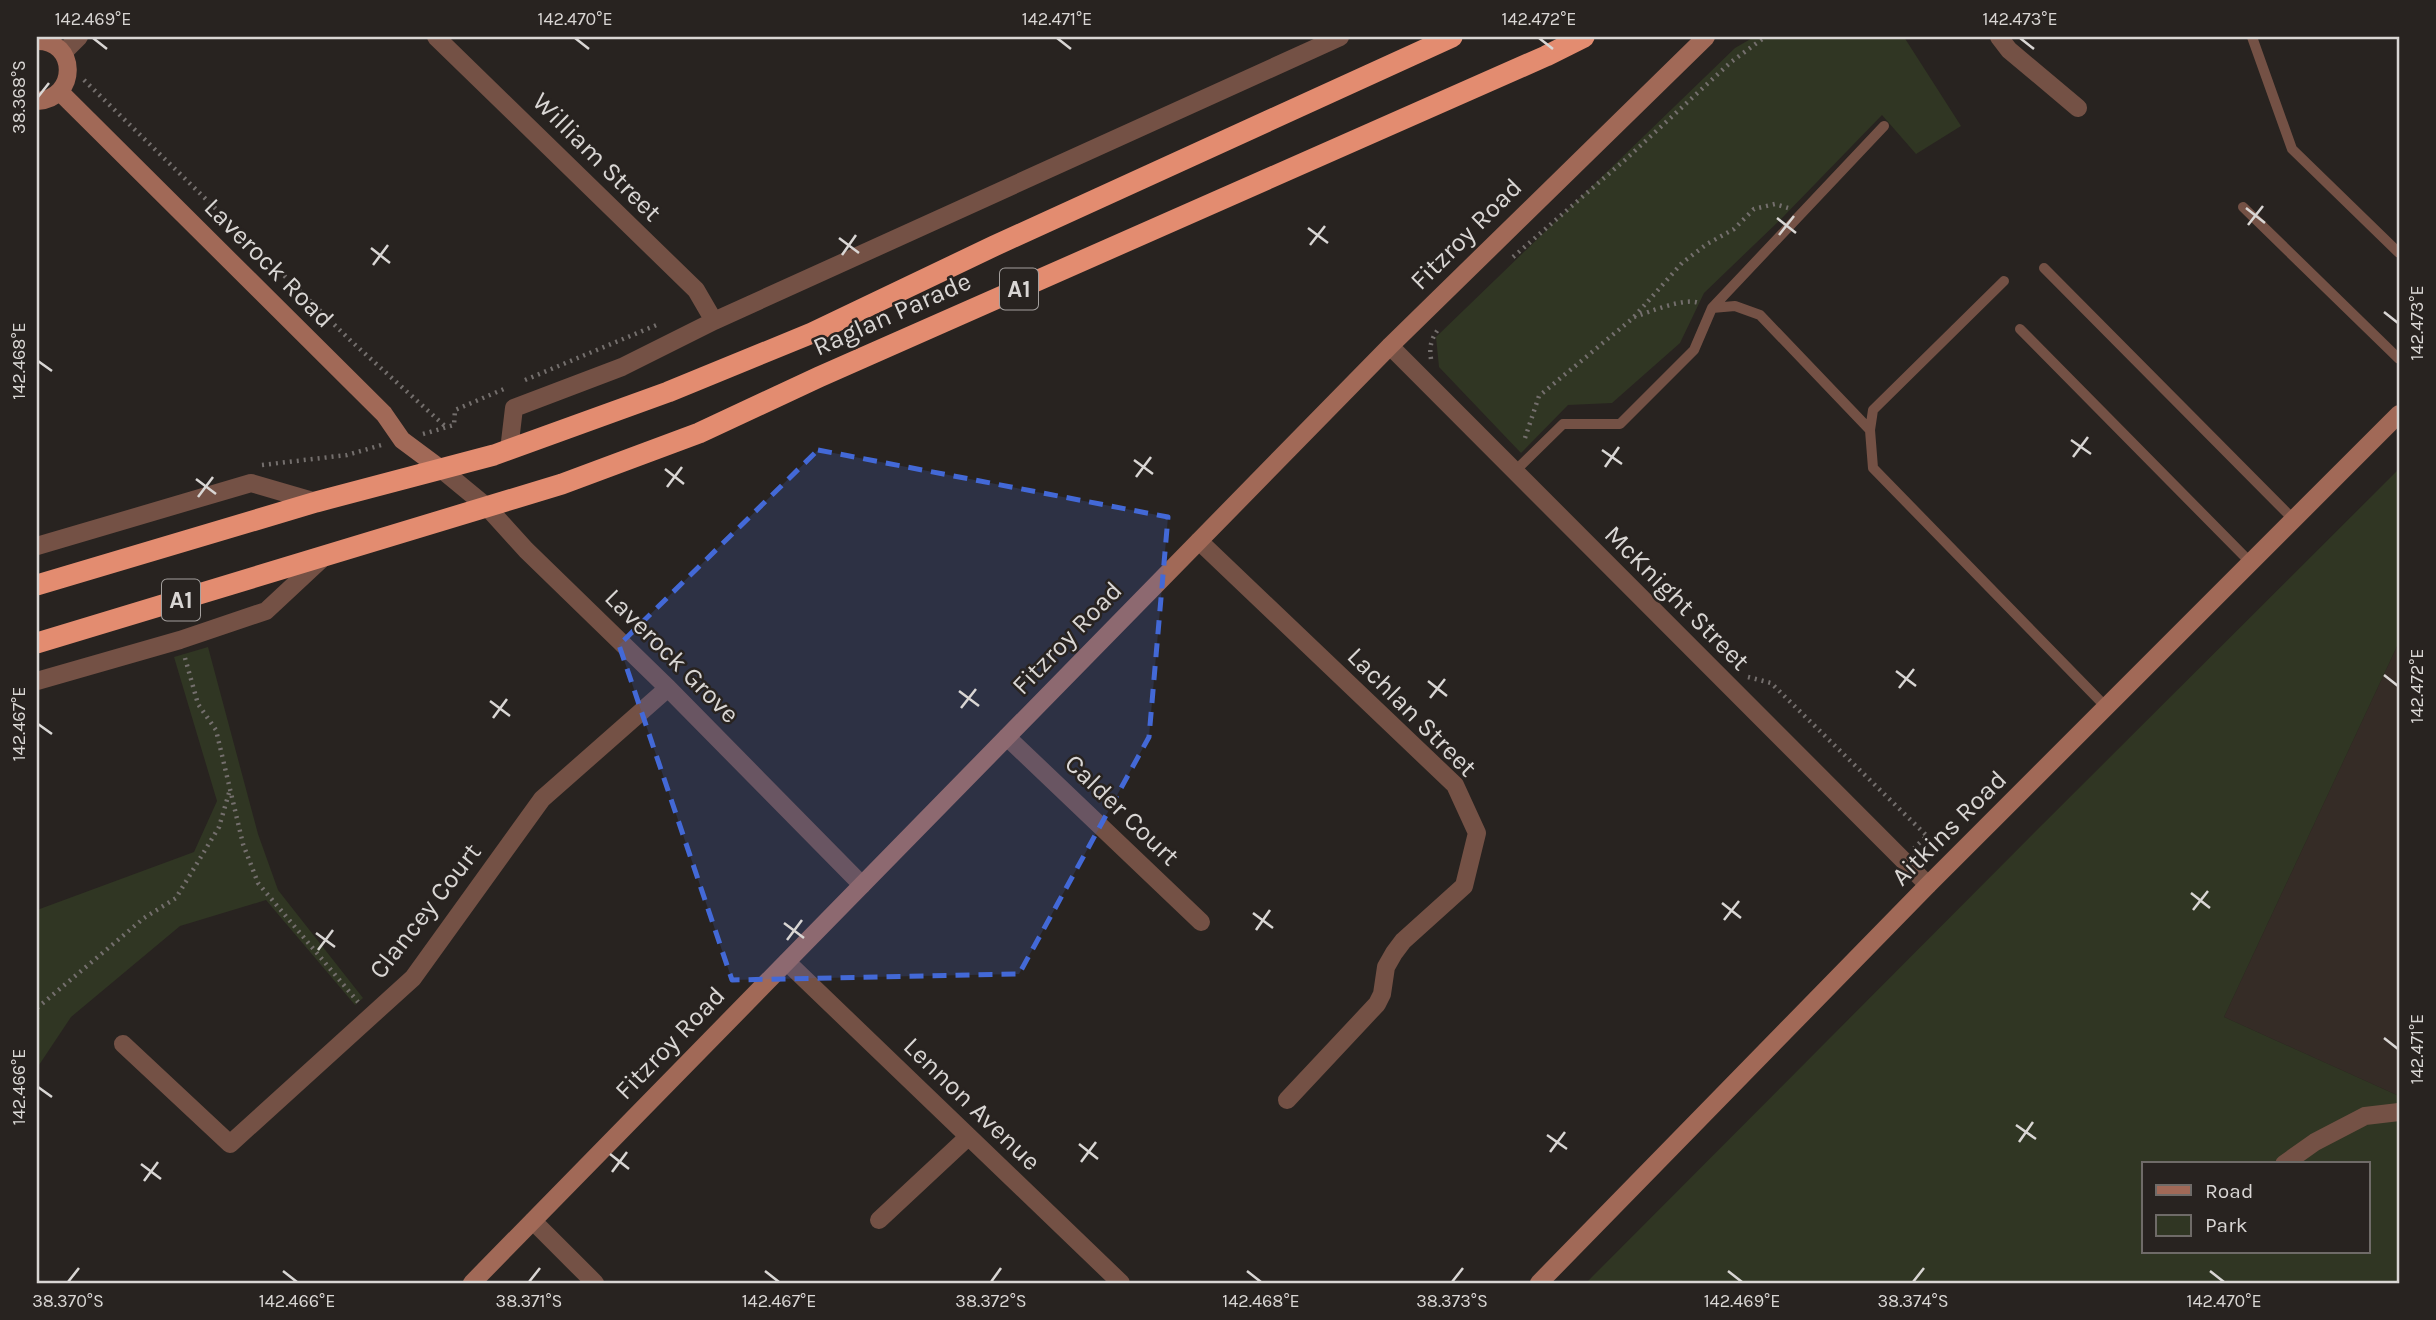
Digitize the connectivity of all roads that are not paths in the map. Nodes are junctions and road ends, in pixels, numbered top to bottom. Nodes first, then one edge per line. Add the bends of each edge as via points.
1 (79, 37) edge
2 (436, 37) edge
3 (1340, 37) edge
4 (1452, 37) edge
5 (1584, 37) edge
6 (1706, 37) edge
7 (1999, 37) edge
8 (2252, 37) edge
9 (37, 41) edge
10 (63, 53) junction
11 (60, 92) junction
12 (37, 101) edge
13 (2078, 108) dead end
14 (1884, 126) dead end
15 (2243, 207) dead end
16 (2399, 253) edge
17 (2043, 268) dead end
18 (2004, 281) dead end
19 (1712, 308) junction
20 (714, 321) junction
21 (2020, 329) dead end
22 (1390, 346) junction
23 (2399, 359) edge
24 (2399, 414) edge
25 (1870, 430) junction
26 (509, 450) junction
27 (1521, 466) junction
28 (441, 469) junction
29 (316, 502) junction
30 (487, 507) junction
31 (2294, 520) junction
32 (1199, 541) junction
33 (37, 546) edge
34 (325, 556) junction
35 (2250, 563) junction
36 (37, 585) edge
37 (37, 643) edge
38 (37, 681) edge
39 (668, 688) junction
40 (2107, 708) junction
41 (1007, 737) junction
42 (862, 885) junction
43 (1928, 886) junction
44 (1201, 922) dead end
45 (787, 962) junction
46 (123, 1044) dead end
47 (1287, 1100) dead end
48 (2399, 1112) edge
49 (968, 1137) junction
50 (2287, 1162) edge
51 (879, 1220) dead end
52 (533, 1222) junction
53 (472, 1283) edge
54 (595, 1283) edge
55 (1121, 1283) edge
56 (1539, 1283) edge

1 - 10 street
2 - 20 street, William Street via 696,290
3 - 20 street
4 - 26 highway, Raglan Parade / A1 via 812,333
5 - 30 highway, Raglan Parade / A1 via 699,433
6 - 22 street, Fitzroy Road
7 - 13 street
8 - 16 lane via 2292,149
9 - 10 street via 54,44
10 - 11 street via 68,73
11 - 12 street
11 - 28 street, Laverock Road via 362,391 402,440
14 - 19 lane
15 - 23 lane
17 - 31 lane
18 - 25 lane via 1873,410
19 - 25 lane via 1735,306 1760,315
19 - 27 lane via 1694,349 1619,424 1563,424
20 - 26 street via 622,367 514,408
21 - 35 lane
22 - 27 street, McKnight Street
22 - 32 street, Fitzroy Road
24 - 31 street, Aitkins Road
25 - 40 lane via 1872,468
26 - 28 highway, Raglan Parade / A1
27 - 43 street, McKnight Street
28 - 29 highway, Raglan Parade / A1
28 - 30 street, Laverock Grove
29 - 33 street via 251,483
29 - 36 highway, Raglan Parade / A1
30 - 34 highway, Raglan Parade / A1
30 - 39 street, Laverock Grove
31 - 35 street, Aitkins Road
32 - 41 street, Fitzroy Road
32 - 47 street, Lachlan Street via 1455,785 1477,833 1464,886 1403,942 1389,960 1377,1004
34 - 37 highway, Raglan Parade / A1
34 - 38 street, Raglan Parade via 266,611
35 - 40 street, Aitkins Road
39 - 42 street, Laverock Grove
39 - 46 street, Clancey Court via 542,799 413,978 230,1144
40 - 43 street, Aitkins Road
41 - 42 street, Fitzroy Road
41 - 44 street, Calder Court
42 - 45 street, Fitzroy Road
43 - 56 street, Aitkins Road
45 - 49 street, Lennon Avenue
45 - 52 street, Fitzroy Road
48 - 50 street via 2365,1116
49 - 51 street
49 - 55 street, Lennon Avenue
52 - 53 street, Fitzroy Road
52 - 54 street

